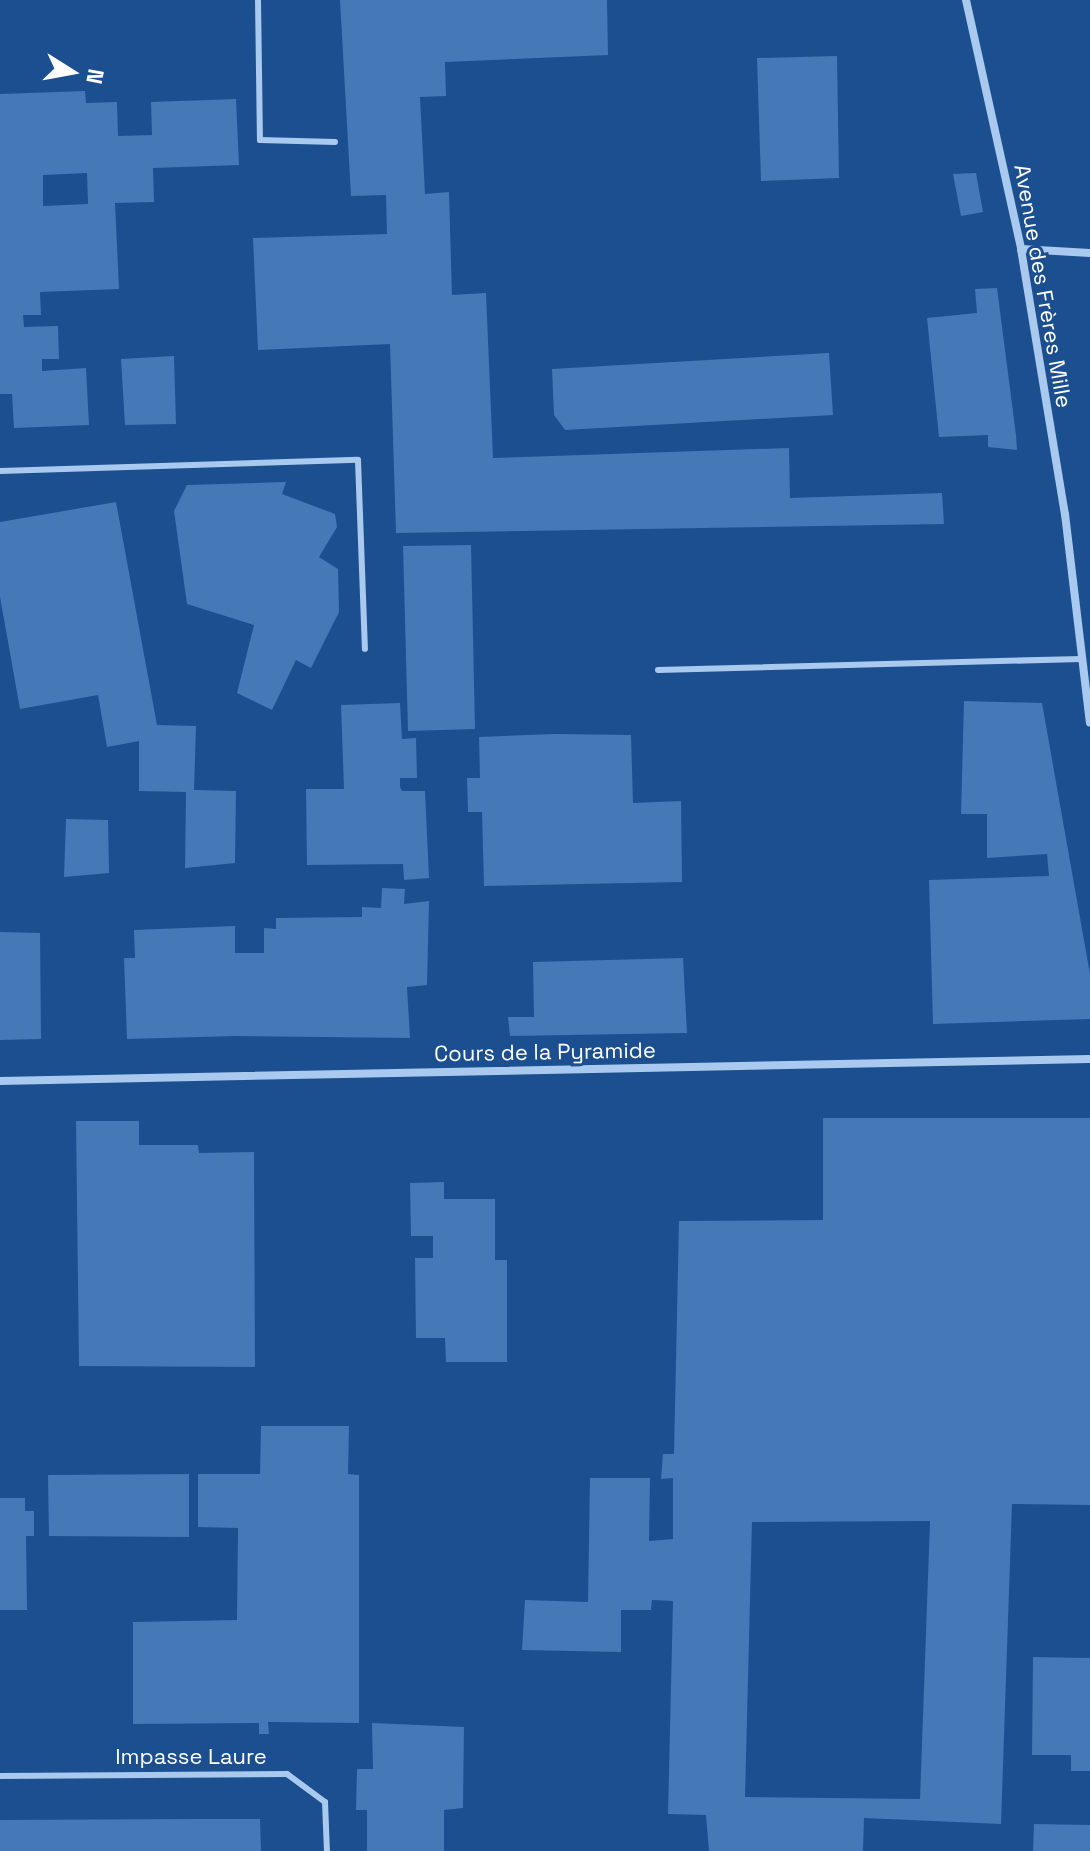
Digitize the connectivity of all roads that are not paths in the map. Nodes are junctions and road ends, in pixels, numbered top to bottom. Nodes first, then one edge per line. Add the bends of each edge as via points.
1 (258, 0) edge
2 (966, 0) edge
3 (335, 142) dead end
4 (1021, 249) junction
5 (1090, 253) edge
6 (0, 471) edge
7 (365, 649) dead end
8 (1082, 659) junction
9 (658, 670) dead end
10 (1090, 723) edge
11 (1090, 1059) edge
12 (0, 1081) edge
13 (0, 1776) edge
14 (327, 1851) edge

1 - 3 lane via 260,140
2 - 4 street, Avenue des Frères Mille
4 - 5 street
4 - 8 street, Avenue des Frères Mille via 1065,514
6 - 7 lane via 358,460
8 - 9 lane
8 - 10 street, Avenue des Frères Mille
11 - 12 street, Cours de la Pyramide
13 - 14 lane, Impasse Laure via 287,1774 325,1802

